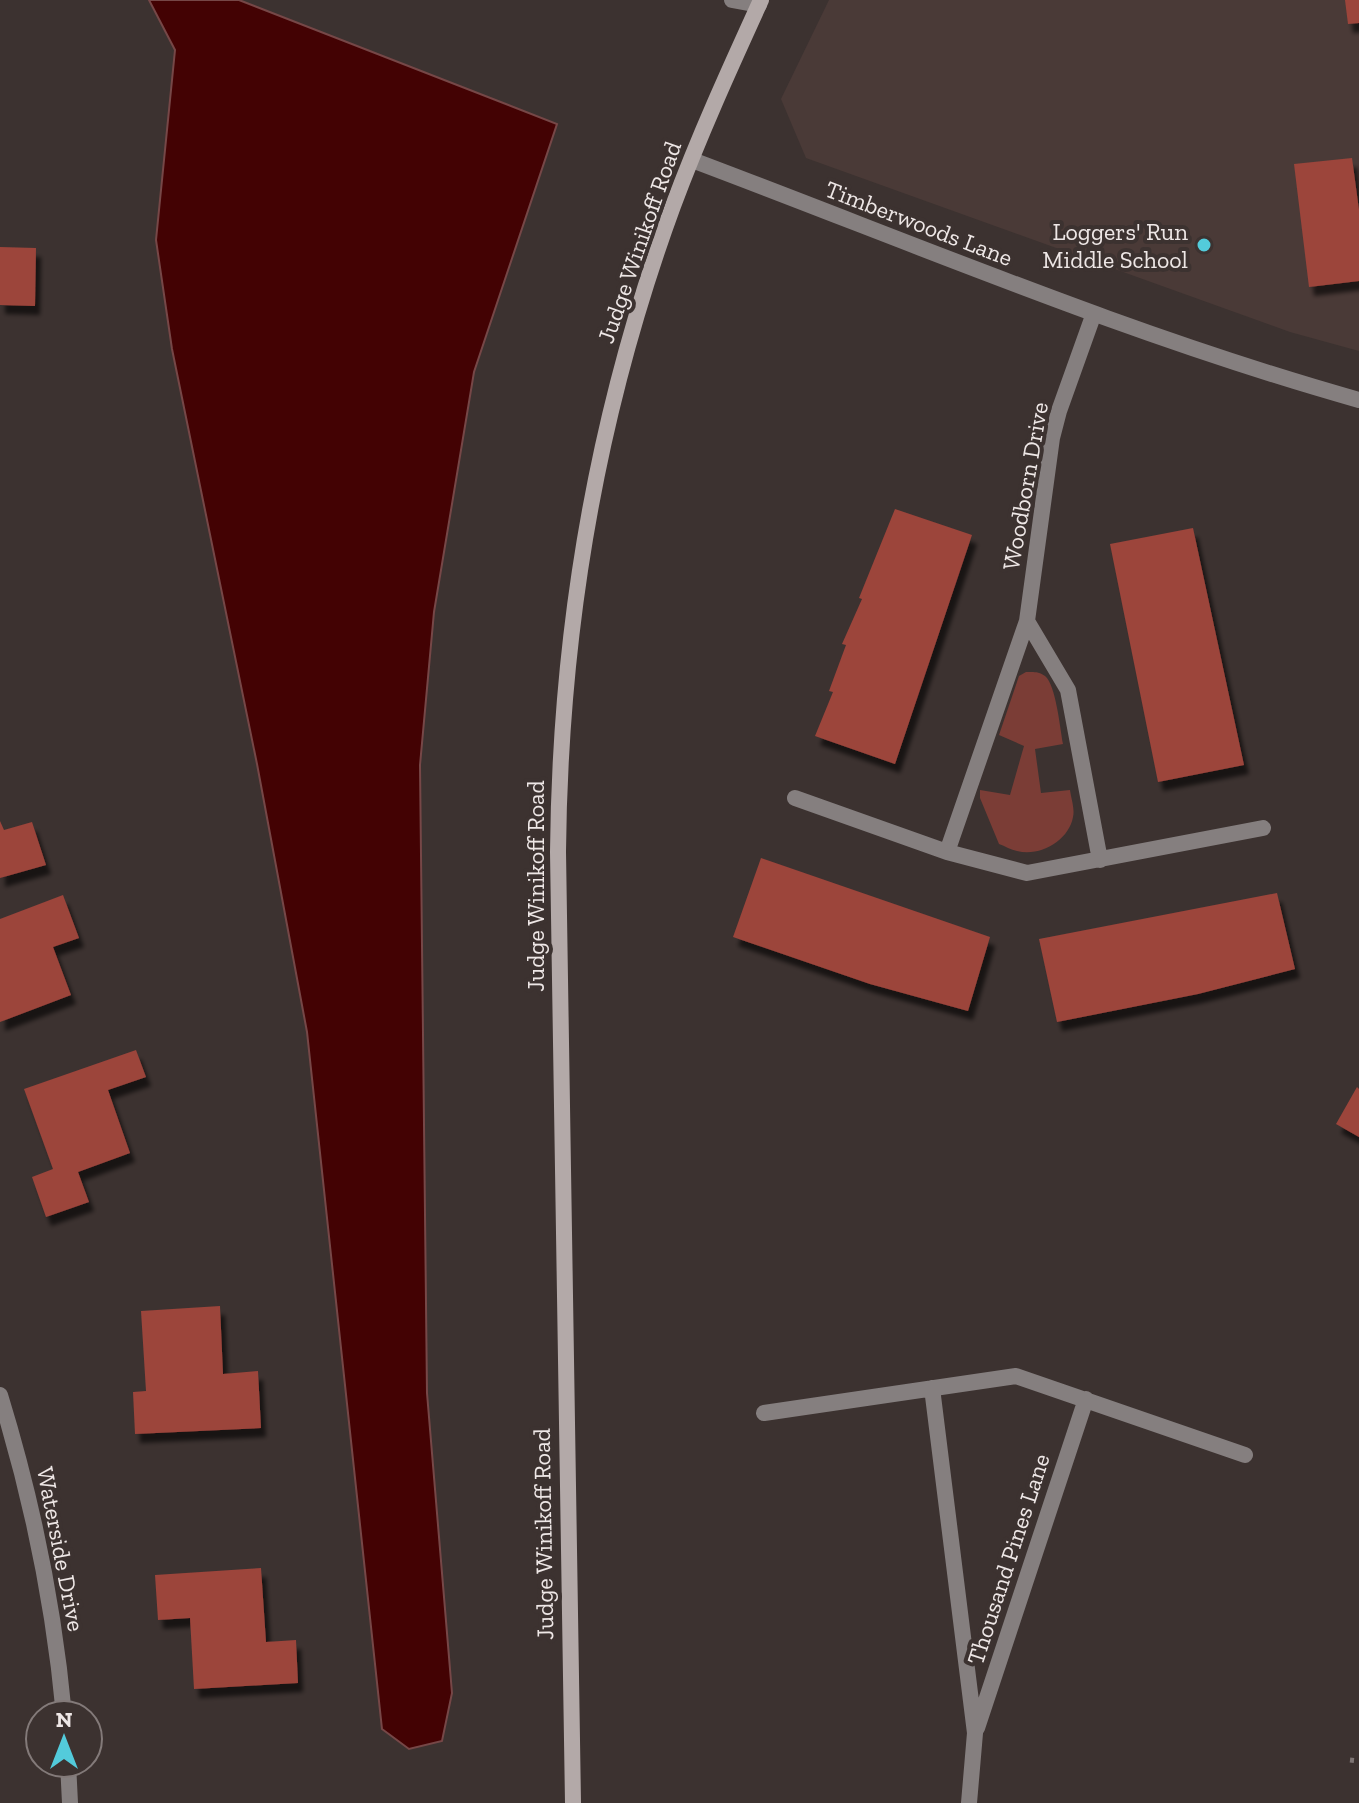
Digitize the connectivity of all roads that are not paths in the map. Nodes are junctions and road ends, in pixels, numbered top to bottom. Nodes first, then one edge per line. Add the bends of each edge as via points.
1 (732, 0) edge
2 (760, 3) edge
3 (692, 160) junction
4 (1093, 316) junction
5 (1359, 400) edge
6 (1027, 621) junction
7 (795, 798) dead end
8 (1263, 828) dead end
9 (947, 852) junction
10 (1100, 860) junction
11 (932, 1388) junction
12 (0, 1395) edge
13 (1086, 1399) junction
14 (764, 1413) dead end
15 (1245, 1455) dead end
16 (63, 1699) edge
17 (975, 1733) junction
18 (69, 1779) edge
19 (70, 1803) edge
20 (573, 1803) edge
21 (969, 1803) edge

1 - 2 street
2 - 3 street, Judge Winikoff Road
3 - 4 street, Timberwoods Lane
3 - 20 street, Judge Winikoff Road via 629,342 594,482 561,739 559,1007
4 - 5 street, Timberwoods Lane
4 - 6 street, Woodborn Drive via 1052,438
6 - 9 street, Woodborn Drive
6 - 10 street via 1068,690
7 - 9 street
8 - 10 street
9 - 10 street via 1027,873
11 - 13 street via 1016,1376
11 - 14 street
11 - 17 street, Thousand Pines Lane
12 - 16 street, Waterside Drive via 42,1556
13 - 15 street
13 - 17 street, Thousand Pines Lane
17 - 21 street, Thousand Pines Lane
18 - 19 street

